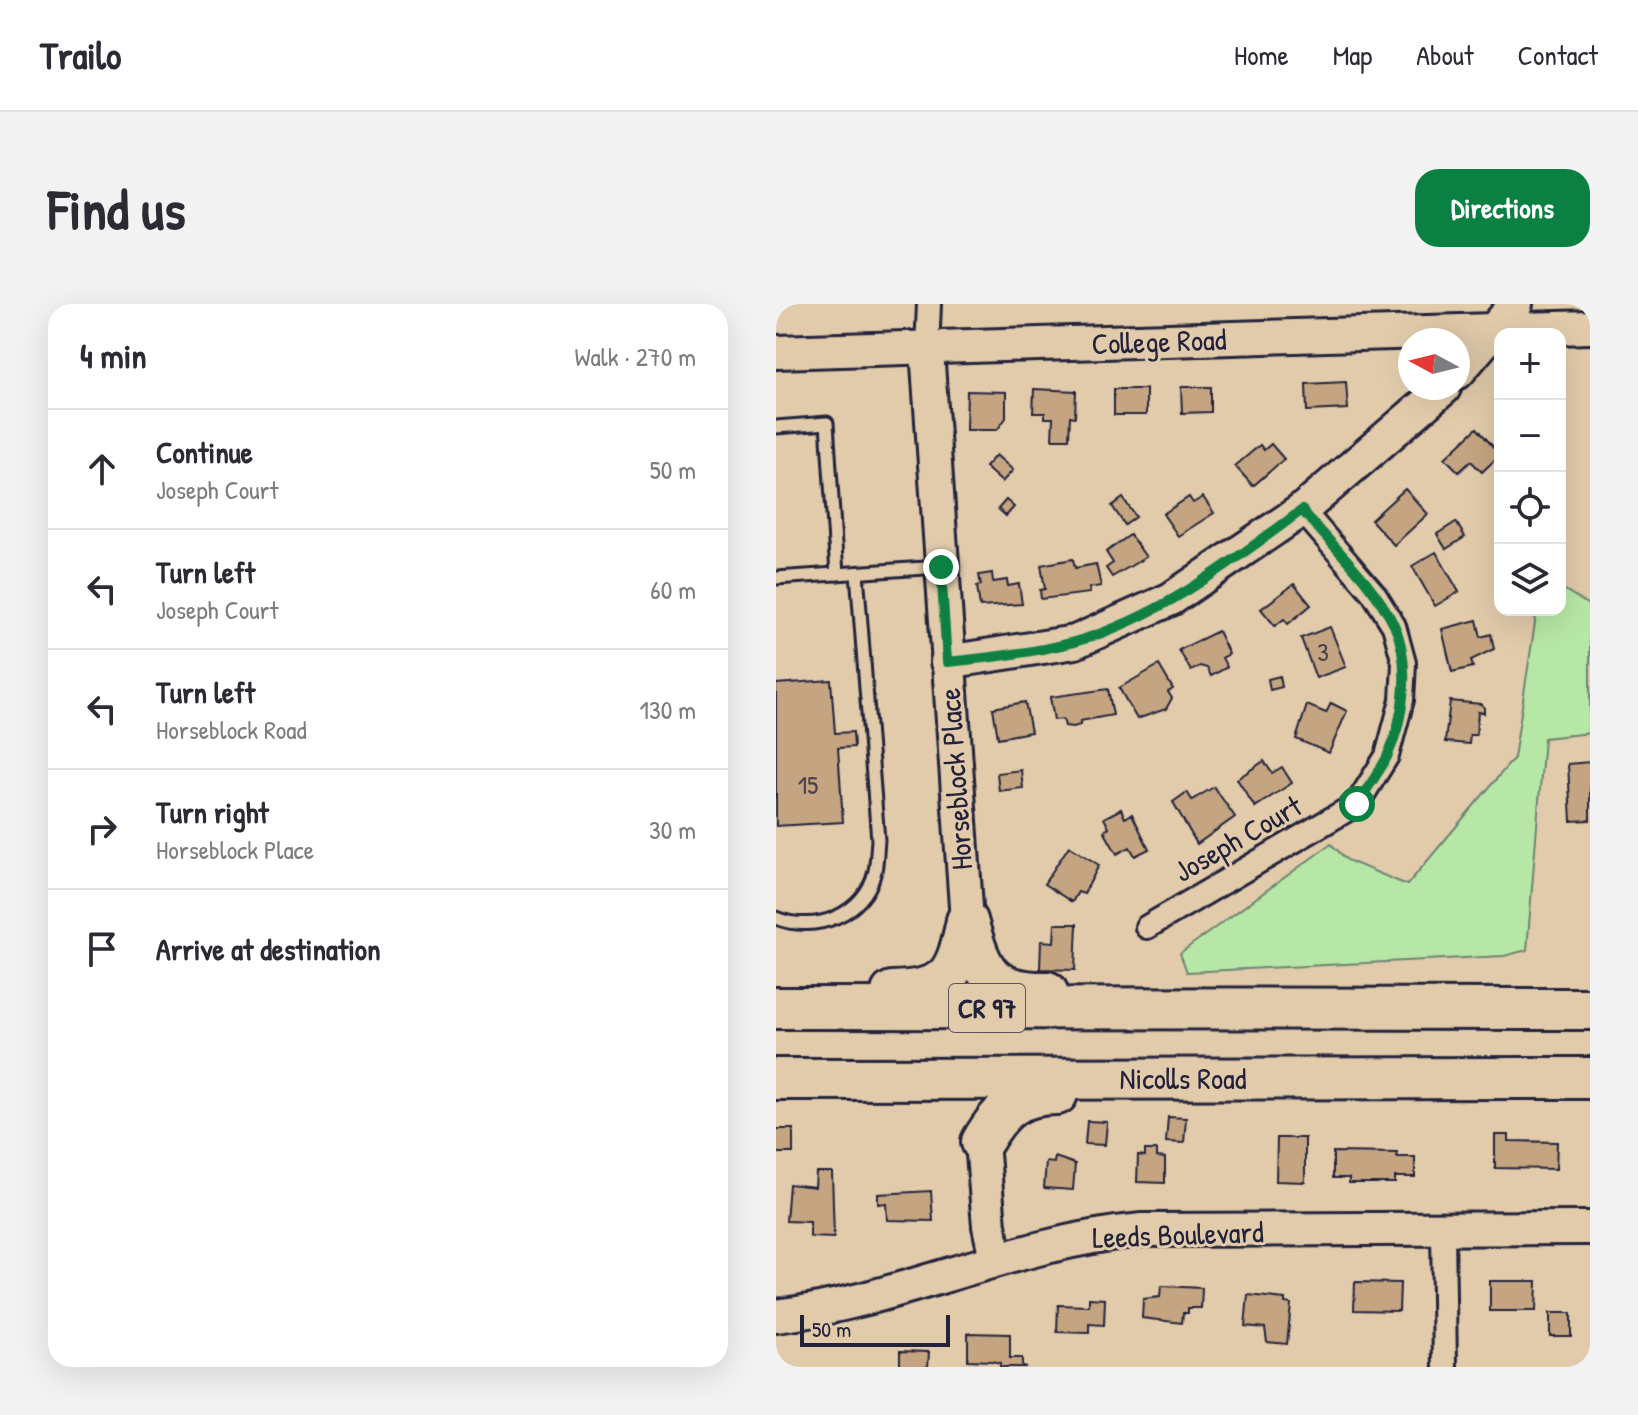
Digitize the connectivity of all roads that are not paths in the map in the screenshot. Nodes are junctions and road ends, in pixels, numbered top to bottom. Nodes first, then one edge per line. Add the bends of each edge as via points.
1 (929, 304) edge
2 (1516, 304) edge
3 (1590, 327) edge
4 (1493, 330) junction
5 (927, 350) junction
6 (776, 352) edge
7 (1470, 358) edge
8 (1430, 400) edge
9 (776, 427) edge
10 (1302, 510) junction
11 (941, 567) junction
12 (857, 573) junction
13 (837, 574) junction
14 (776, 578) edge
15 (947, 662) junction
16 (776, 918) edge
17 (967, 921) junction
18 (1147, 927) dead end
19 (776, 992) edge
20 (1590, 992) edge
21 (776, 1008) edge
22 (1198, 1008) junction
23 (1488, 1008) junction
24 (1590, 1009) edge
25 (1305, 1078) junction
26 (776, 1079) edge
27 (886, 1079) junction
28 (1579, 1080) edge
29 (982, 1142) junction
30 (1590, 1228) edge
31 (1443, 1231) junction
32 (996, 1258) junction
33 (776, 1316) edge
34 (1445, 1367) edge

1 - 5 street
2 - 4 street
3 - 4 street, College Road
4 - 5 street, College Road
4 - 7 street
5 - 6 street, College Road
5 - 11 street, Horseblock Place
8 - 10 street
9 - 13 lane via 827,423
10 - 15 street via 1184,592 1106,631 1044,649
10 - 18 street, Joseph Court via 1374,594 1394,626 1404,663 1402,700 1387,756 1357,804
11 - 12 lane
11 - 15 street, Horseblock Place
12 - 13 lane
12 - 16 lane via 878,840 875,871 865,895 841,917 790,924
13 - 14 lane
15 - 17 street, Horseblock Place
17 - 19 highway via 955,966 932,988
17 - 22 highway via 979,961 1010,990 1086,992
20 - 23 highway
21 - 22 highway, CR 97
22 - 23 highway, CR 97
23 - 24 highway, CR 97
25 - 27 highway, Nicolls Road
25 - 28 highway, Nicolls Road
25 - 29 highway via 1204,1095 1026,1096 1000,1114
26 - 27 highway, Nicolls Road
27 - 29 highway via 953,1103
29 - 32 street
30 - 31 street, Leeds Boulevard
31 - 32 street, Leeds Boulevard via 1142,1230 1100,1233
31 - 34 street
32 - 33 street, Leeds Boulevard via 821,1309

